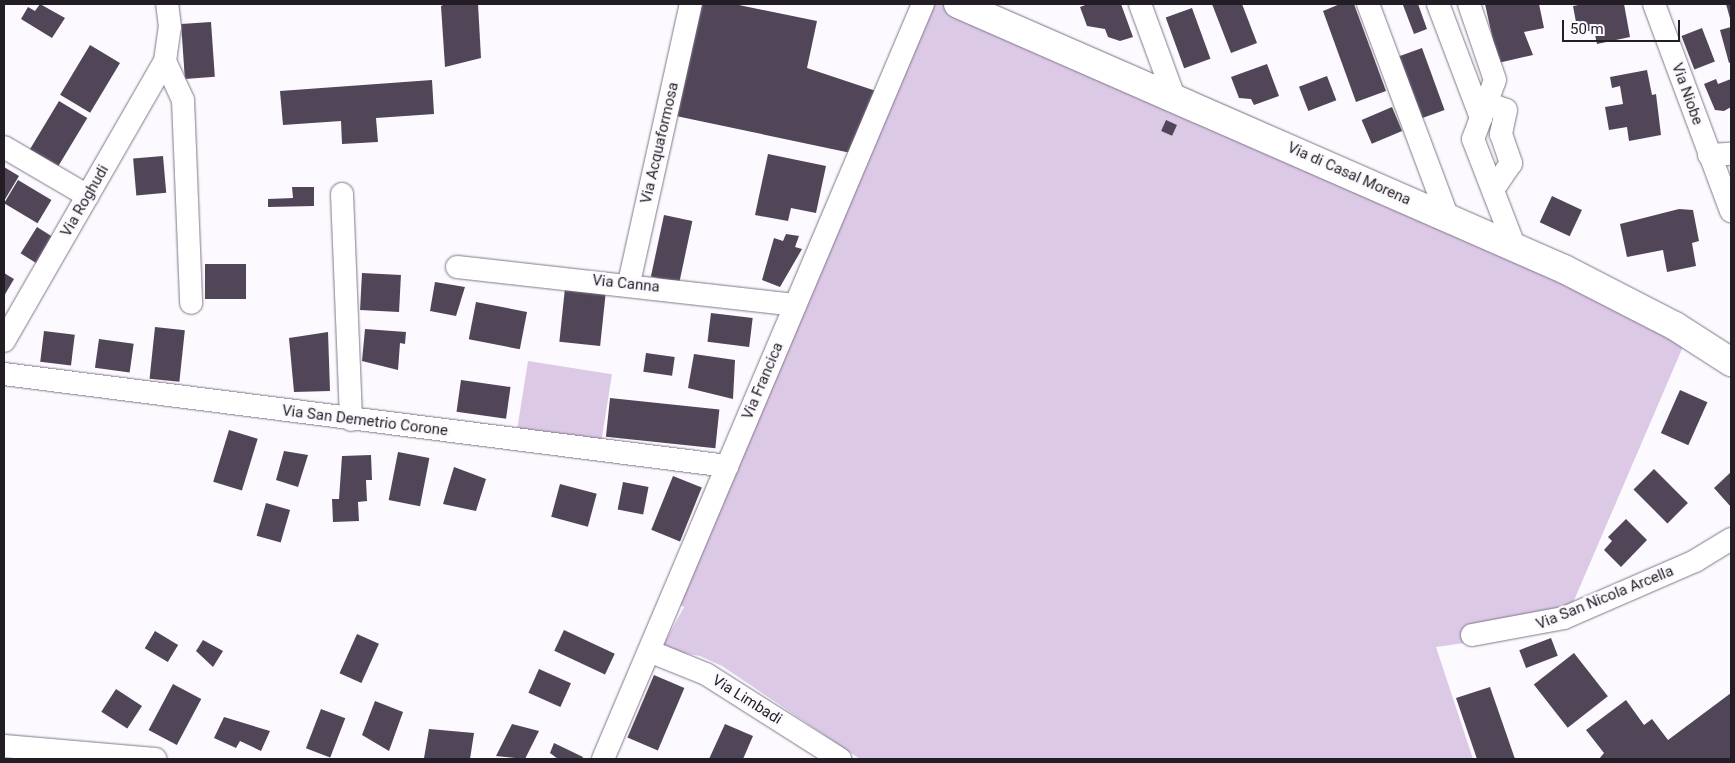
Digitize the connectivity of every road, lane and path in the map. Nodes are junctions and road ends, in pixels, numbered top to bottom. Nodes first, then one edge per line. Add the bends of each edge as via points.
1 (167, 4) edge
2 (691, 4) edge
3 (924, 4) edge
4 (958, 4) edge
5 (1140, 4) edge
6 (1368, 4) edge
7 (1438, 4) edge
8 (1469, 4) edge
9 (1654, 4) edge
10 (165, 61) junction
11 (1174, 97) junction
12 (1484, 110) junction
13 (4, 147) edge
14 (1720, 155) edge
15 (342, 194) dead end
16 (88, 196) junction
17 (1731, 211) edge
18 (1448, 218) junction
19 (1515, 248) junction
20 (457, 267) dead end
21 (629, 283) junction
22 (191, 303) dead end
23 (795, 305) junction
24 (4, 340) edge
25 (1731, 362) edge
26 (4, 374) edge
27 (351, 420) junction
28 (727, 466) junction
29 (1731, 539) edge
30 (1472, 635) dead end
31 (649, 651) junction
32 (4, 746) edge
33 (155, 759) edge
34 (603, 759) edge
35 (840, 759) edge

1 - 10 street, Via Roghudi via 170,27
2 - 21 street, Via Acquaformosa
3 - 23 street, Via Francica
4 - 11 main road, Via di Casal Morena
5 - 11 street
6 - 18 street
7 - 12 street
8 - 12 street via 1495,80
9 - 14 street, Via Niobe
10 - 16 street, Via Roghudi
10 - 22 street via 183,100
11 - 18 main road, Via di Casal Morena
12 - 19 street via 1473,139
13 - 16 street
14 - 17 street, Via Niobe
15 - 27 street
16 - 24 street, Via Roghudi
18 - 19 main road, Via di Casal Morena
19 - 25 main road, Via di Casal Morena via 1633,302
20 - 21 street, Via Canna
21 - 23 street, Via Canna
23 - 28 street, Via Francica
26 - 27 street, Via San Demetrio Corone
27 - 28 street, Via San Demetrio Corone
28 - 31 street, Via Francica
29 - 30 street, Via San Nicola Arcella via 1695,561 1564,618
31 - 34 street, Via Francica
31 - 35 street, Via Limbadi via 706,674
32 - 33 street

